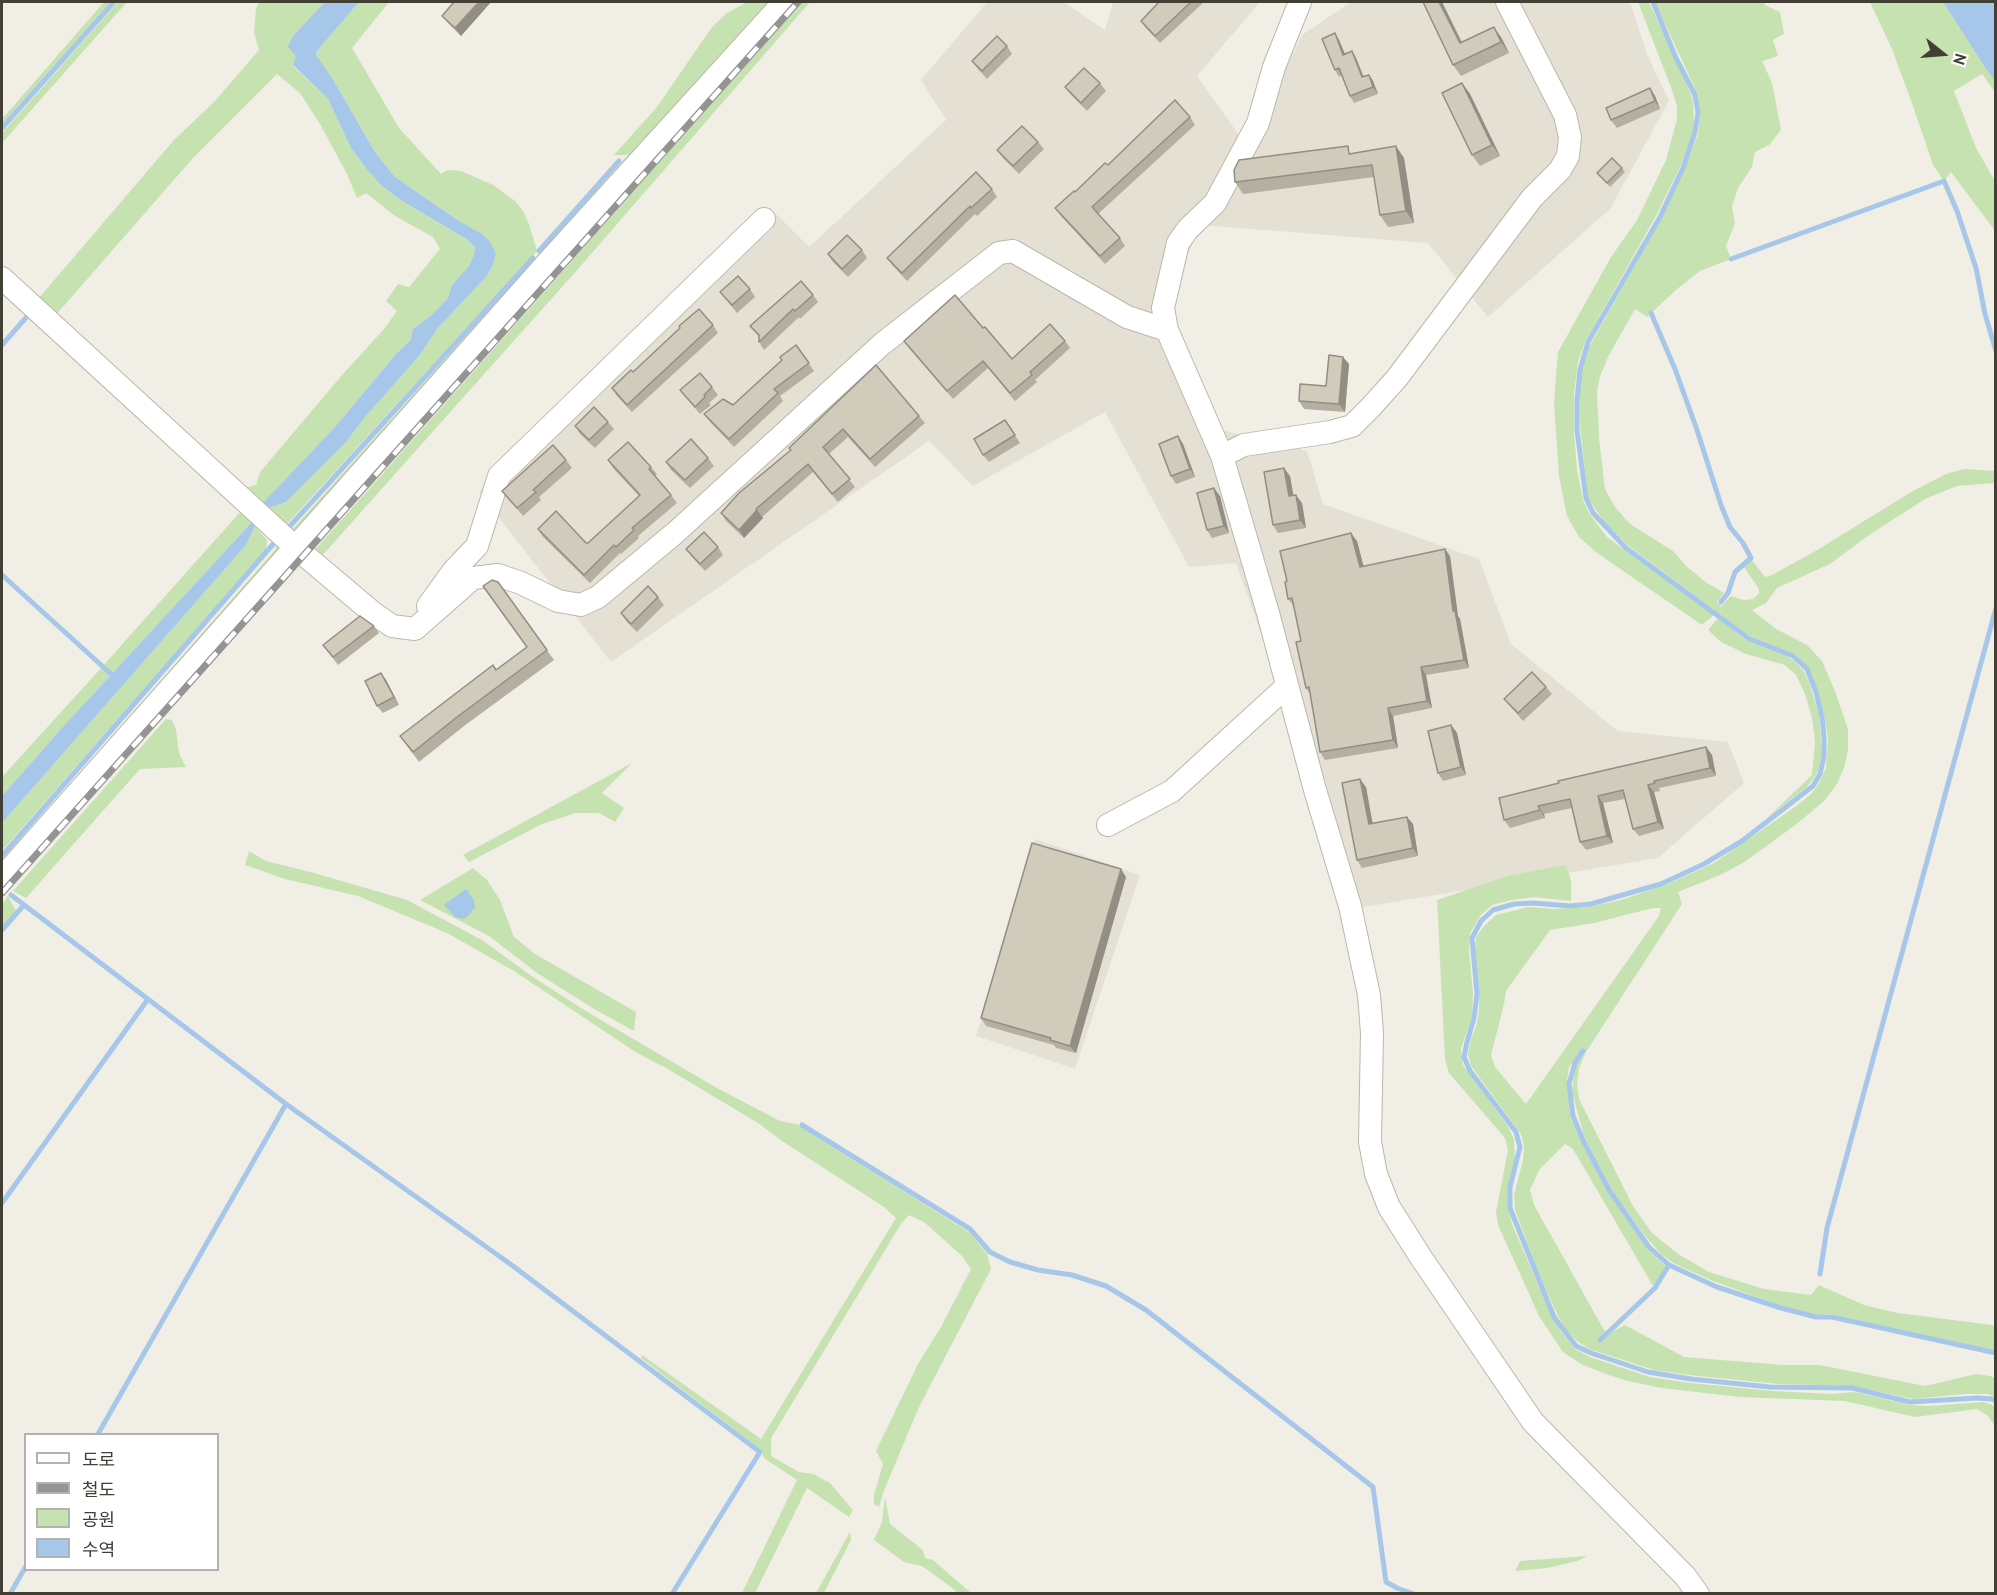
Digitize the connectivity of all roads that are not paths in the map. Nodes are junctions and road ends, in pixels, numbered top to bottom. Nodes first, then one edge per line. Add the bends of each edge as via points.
1 (784, 2) edge
2 (1300, 2) edge
3 (1508, 2) edge
4 (764, 219) dead end
5 (2, 278) edge
6 (1167, 330) junction
7 (1222, 456) junction
8 (296, 547) junction
9 (414, 629) junction
10 (1287, 686) junction
11 (1108, 825) dead end
12 (2, 878) edge
13 (1698, 1593) edge

1 - 8 street
2 - 6 street via 1274,67 1258,123 1215,203 1178,243 1164,308
3 - 7 street via 1565,115 1570,137 1568,156 1560,170 1532,198 1397,378 1352,426 1244,445
4 - 9 street via 499,476 477,546 433,597
5 - 8 street
6 - 7 street
6 - 9 street via 1127,317 1013,251 999,253 882,344 675,533 598,597 580,605 558,601 498,576 473,578
7 - 10 street
8 - 9 street via 392,626
8 - 12 street
10 - 11 street via 1172,791
10 - 13 street via 1350,906 1369,995 1370,1142 1376,1174 1389,1207 1533,1422

